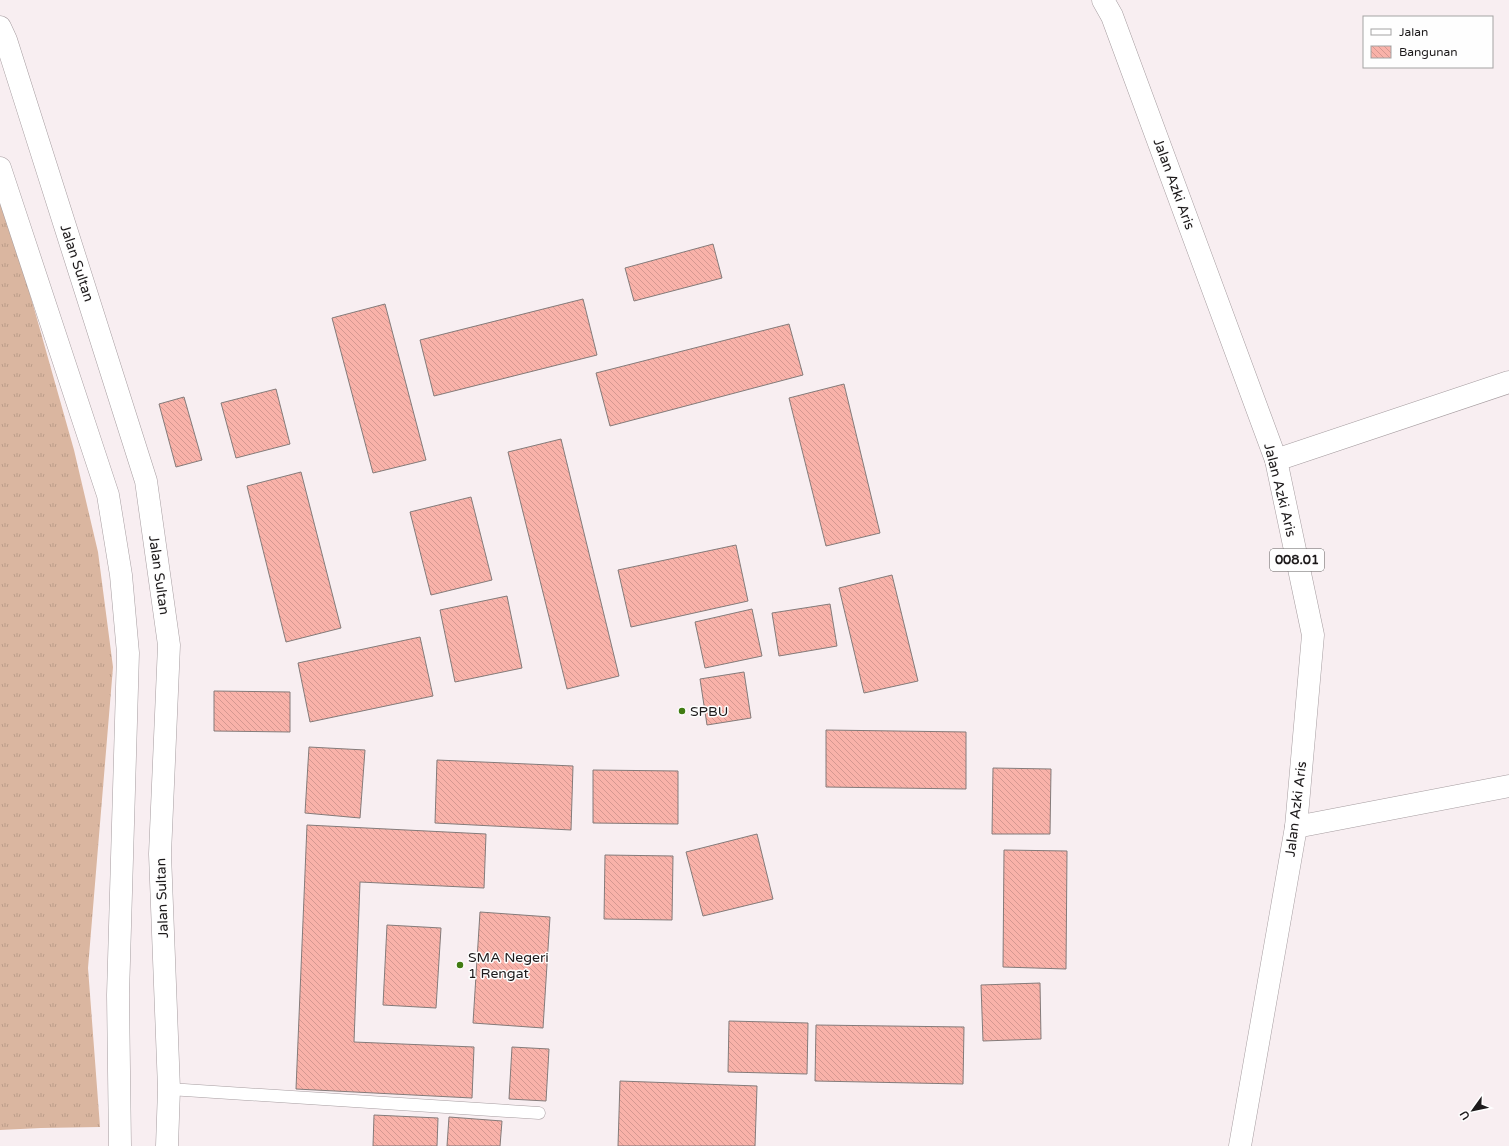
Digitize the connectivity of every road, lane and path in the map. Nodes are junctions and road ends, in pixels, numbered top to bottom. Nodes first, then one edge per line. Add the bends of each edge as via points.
1 (1103, 0) edge
2 (0, 27) edge
3 (0, 168) edge
4 (1509, 382) edge
5 (1276, 460) junction
6 (1509, 786) edge
7 (1296, 827) junction
8 (169, 1090) junction
9 (539, 1113) dead end
10 (120, 1146) edge
11 (167, 1146) edge
12 (1240, 1146) edge

1 - 5 main road, Jalan Azki Aris / 008.01 via 1115,24
2 - 8 main road, Jalan Sultan via 146,481 169,645 160,854
3 - 10 main road via 108,496 121,575 128,653 118,995
4 - 5 main road
5 - 7 main road, Jalan Azki Aris / 008.01 via 1313,635
6 - 7 main road
7 - 12 main road, Jalan Azki Aris / 008.01
8 - 9 lane
8 - 11 main road, Jalan Sultan

